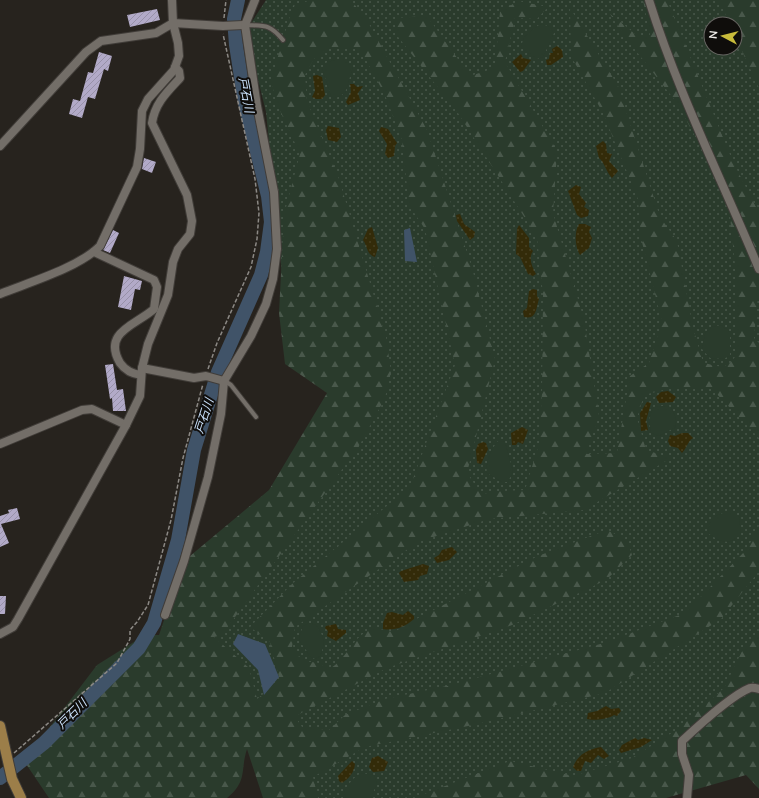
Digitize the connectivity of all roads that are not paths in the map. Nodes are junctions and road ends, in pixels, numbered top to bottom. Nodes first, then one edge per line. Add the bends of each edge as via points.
1 (172, 0) edge
2 (255, 0) edge
3 (649, 0) edge
4 (173, 23) junction
5 (244, 25) junction
6 (283, 40) dead end
7 (175, 67) junction
8 (0, 146) edge
9 (94, 252) junction
10 (759, 270) edge
11 (0, 294) edge
12 (142, 371) junction
13 (224, 381) junction
14 (256, 417) dead end
15 (126, 425) junction
16 (0, 444) edge
17 (165, 614) dead end
18 (0, 634) edge
19 (759, 688) edge
20 (0, 726) edge
21 (21, 798) edge
22 (687, 798) edge

1 - 4 street
2 - 5 street
3 - 10 street via 669,60
4 - 5 street
4 - 7 street via 179,56
4 - 8 street via 156,33 101,41
5 - 6 lane via 274,29
5 - 13 street via 274,192 277,249 266,304 251,336
7 - 9 street via 148,99 142,111 137,167 100,246
7 - 12 street via 180,78 160,100 153,112 152,123 187,195 192,221 190,234 178,249 173,262 168,294 153,329
9 - 11 street via 77,262
9 - 12 street via 154,280 154,309 125,327 116,342 116,354 121,364 133,374
12 - 13 street via 194,378 206,376
12 - 15 street via 140,396
13 - 14 lane via 231,385
13 - 17 street via 221,414 208,477 184,562
15 - 16 street via 92,409 82,410
15 - 18 street via 18,619 12,627
19 - 22 street via 751,688 740,694 682,741 682,754 689,775
20 - 21 main road via 12,779

